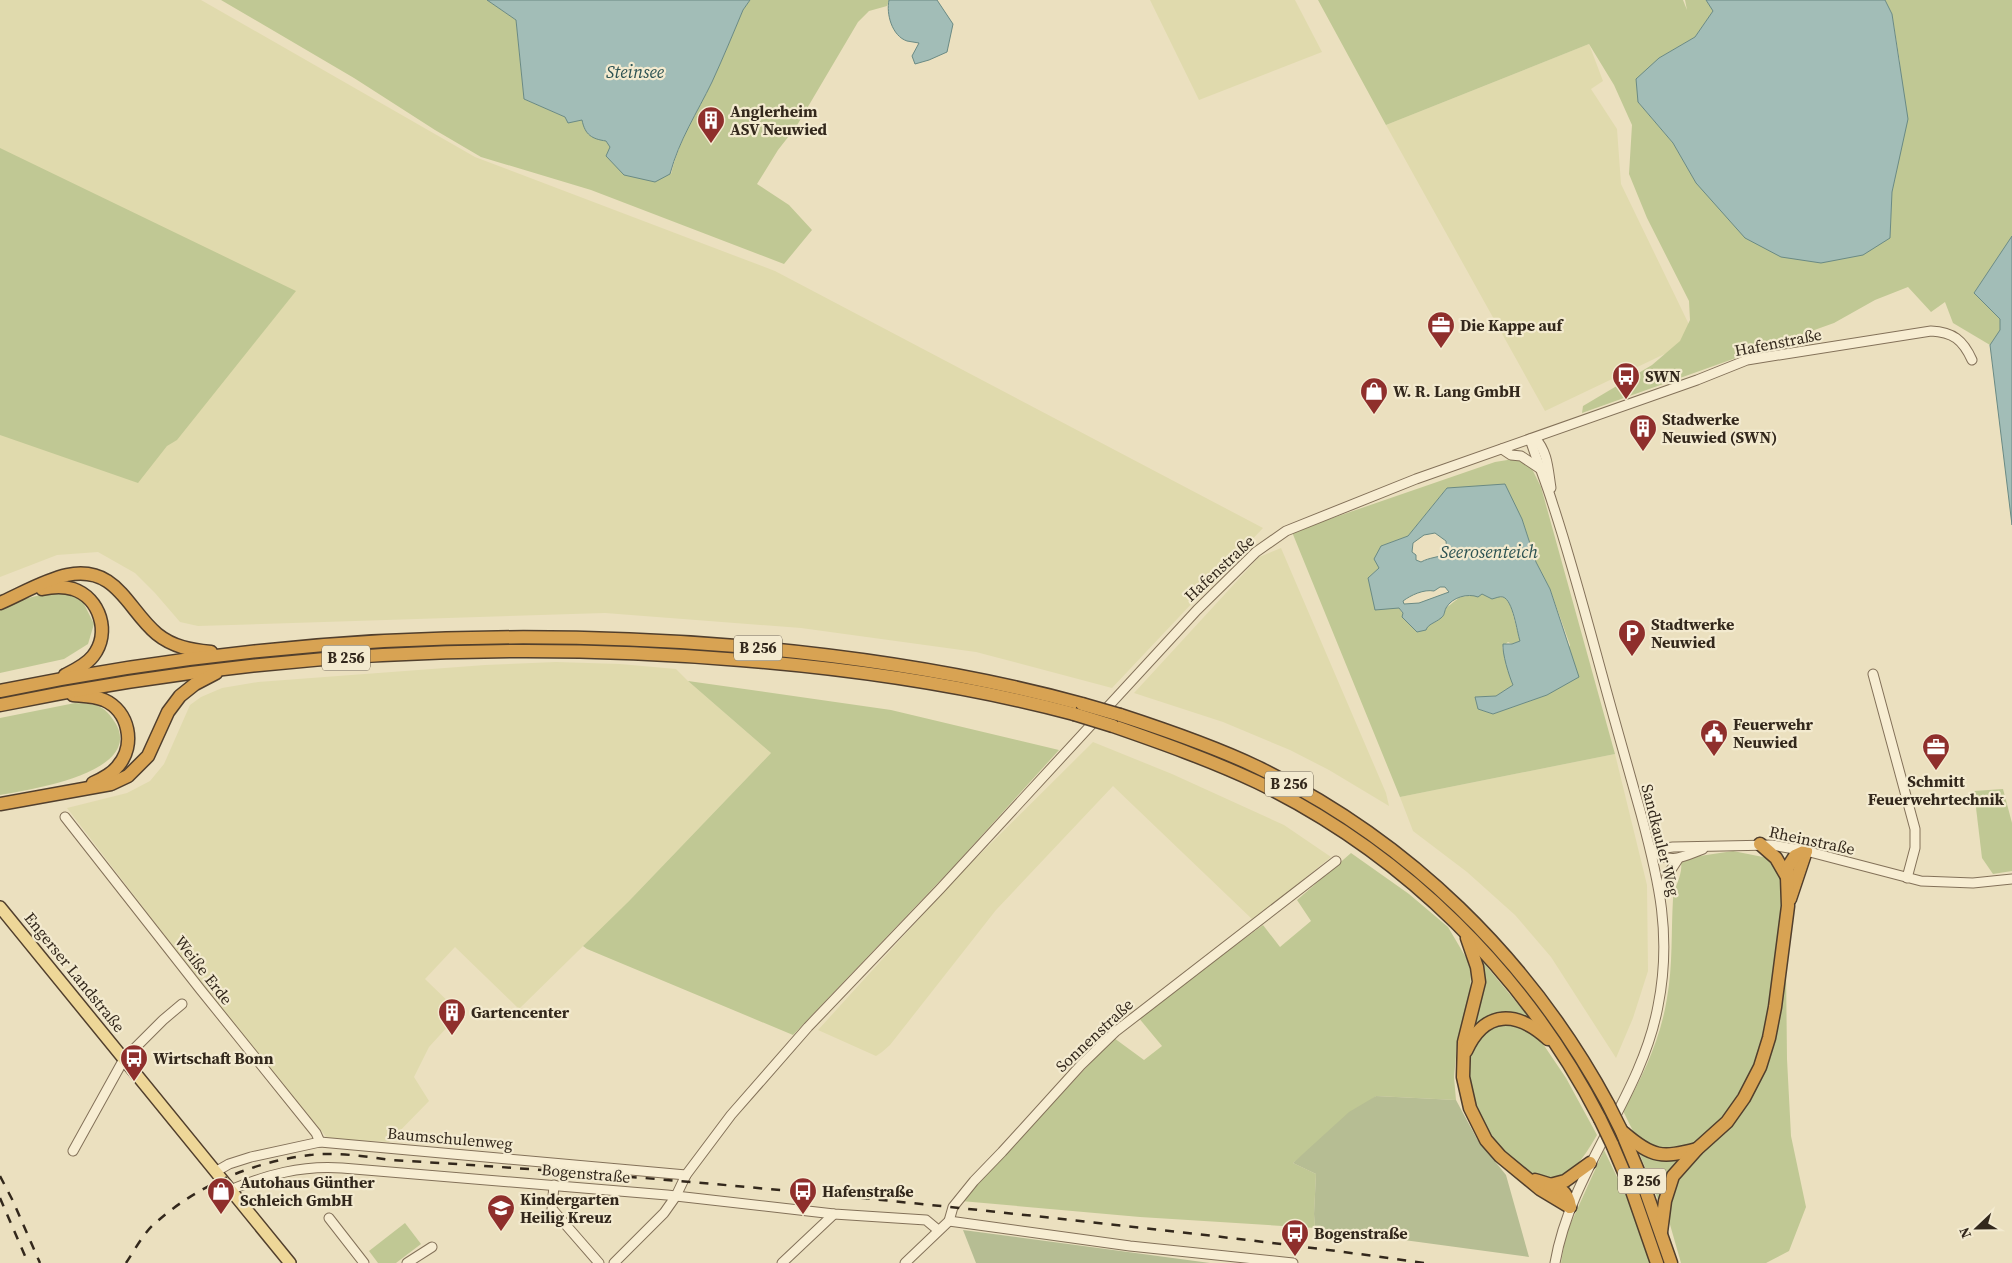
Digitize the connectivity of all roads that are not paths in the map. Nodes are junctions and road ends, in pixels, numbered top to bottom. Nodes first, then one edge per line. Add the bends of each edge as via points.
1 (1972, 360) dead end
2 (1532, 438) junction
3 (1502, 449) junction
4 (1539, 468) junction
5 (1553, 503) junction
6 (15, 597) junction
7 (0, 603) edge
8 (228, 654) junction
9 (230, 668) junction
10 (1873, 674) dead end
11 (55, 680) junction
12 (0, 692) edge
13 (58, 693) junction
14 (0, 705) edge
15 (1116, 720) junction
16 (82, 788) junction
17 (0, 804) edge
18 (65, 817) dead end
19 (1760, 844) junction
20 (1709, 846) junction
21 (1650, 850) junction
22 (1806, 850) junction
23 (1678, 858) junction
24 (1336, 861) dead end
25 (1786, 877) junction
26 (1907, 878) junction
27 (2012, 879) edge
28 (1662, 901) junction
29 (0, 906) edge
30 (1788, 906) junction
31 (1464, 931) junction
32 (182, 1004) dead end
33 (1562, 1051) junction
34 (1464, 1055) junction
35 (124, 1059) junction
36 (1621, 1130) junction
37 (320, 1142) junction
38 (1697, 1149) junction
39 (73, 1151) dead end
40 (1590, 1163) junction
41 (215, 1172) junction
42 (686, 1175) junction
43 (1528, 1178) junction
44 (554, 1185) junction
45 (1550, 1185) junction
46 (230, 1190) junction
47 (676, 1196) junction
48 (1570, 1208) junction
49 (834, 1214) junction
50 (329, 1218) dead end
51 (949, 1221) junction
52 (938, 1230) junction
53 (1661, 1232) junction
54 (432, 1247) dead end
55 (914, 1254) junction
56 (1656, 1258) edge
57 (1669, 1258) edge
58 (290, 1263) edge
59 (364, 1263) edge
60 (407, 1263) edge
61 (599, 1263) edge
62 (614, 1263) edge
63 (782, 1263) edge
64 (905, 1263) edge
65 (919, 1263) edge
66 (1293, 1263) edge
67 (1556, 1263) edge

1 - 2 street, Hafenstraße via 1966,347 1955,338 1946,332 1931,331 1747,360
2 - 3 street, Hafenstraße
2 - 4 street, Sandkauler Weg
2 - 5 street, Sandkauler Weg via 1542,445 1545,453
3 - 4 street
3 - 42 street, Hafenstraße via 1286,531 1256,552 1197,610 808,1027 731,1115
4 - 5 street, Sandkauler Weg
5 - 21 street, Sandkauler Weg
6 - 7 highway
6 - 8 highway via 65,576 93,576 118,589 150,628 165,640 191,650
6 - 11 highway via 46,588 72,589 87,597 101,618 102,634 97,650 86,663
8 - 11 highway, B 256
8 - 15 highway, B 256, bridge via 429,638 676,641 780,650 934,671 1011,685 1082,704
9 - 13 highway, B 256
9 - 15 highway, B 256, bridge via 461,651 675,654 868,673
9 - 16 highway via 205,678 180,696 168,712 148,756 136,770 111,784
10 - 26 street via 1915,829
11 - 12 highway, B 256
13 - 14 highway, B 256
13 - 16 highway via 104,700 123,717 128,734 127,751 118,766
15 - 31 highway, B 256 via 1257,782 1306,809 1386,862
15 - 36 highway, B 256, bridge via 1199,742 1264,771 1318,800 1397,853 1487,935 1521,974 1566,1035
16 - 17 highway
18 - 37 street, Weiße Erde
19 - 20 street, Rheinstraße
19 - 22 street, Rheinstraße
19 - 25 highway via 1776,858
20 - 21 street, Rheinstraße
20 - 23 street, Rheinstraße
21 - 23 street via 1660,857
21 - 28 street, Sandkauler Weg
22 - 25 highway via 1792,859
22 - 26 street, Rheinstraße
22 - 30 highway
23 - 28 street via 1667,876
24 - 51 street, Sonnenstraße via 1115,1032 974,1181 953,1207
25 - 30 highway
26 - 27 street, Rheinstraße via 1945,883
28 - 40 street, Sandkauler Weg via 1664,954 1659,1005 1653,1028 1637,1071
29 - 35 main road, Engerser Landstraße
30 - 38 highway via 1772,1026 1760,1067 1731,1116
31 - 33 highway, B 256 via 1525,1000
31 - 34 highway via 1479,982 1465,1032
32 - 35 street, Engerser Landstraße
33 - 34 highway via 1524,1021 1506,1018 1492,1022 1478,1032
33 - 56 highway, B 256, bridge via 1612,1144
34 - 43 highway via 1464,1087 1480,1130 1500,1156
35 - 39 street, Engerser Landstraße
35 - 41 main road, Engerser Landstraße
36 - 38 highway via 1642,1147 1658,1154
36 - 53 highway, B 256
37 - 41 street, Baumschulenweg via 251,1157
37 - 42 street, Baumschulenweg
38 - 53 highway via 1678,1169 1670,1184
40 - 45 highway via 1565,1181
40 - 48 street, Sandkauler Weg
41 - 46 main road, Engerser Landstraße
42 - 47 street, Hafenstraße
43 - 45 highway
43 - 48 highway
44 - 46 street, Bogenstraße via 320,1166 274,1173
44 - 47 street, Bogenstraße
44 - 61 street via 552,1209
45 - 48 highway via 1568,1195
46 - 58 main road, Engerser Landstraße
47 - 49 street, Bogenstraße
47 - 62 street, Hafenstraße via 664,1213
48 - 67 street, Sandkauler Weg via 1560,1237
49 - 52 street, Bogenstraße via 926,1220
49 - 63 street
50 - 59 street
51 - 52 street, Sonnenstraße
51 - 66 street via 1130,1246
52 - 55 street, Sonnenstraße
53 - 57 highway, B 256
54 - 60 street
55 - 64 street, Sonnenstraße
55 - 65 street

